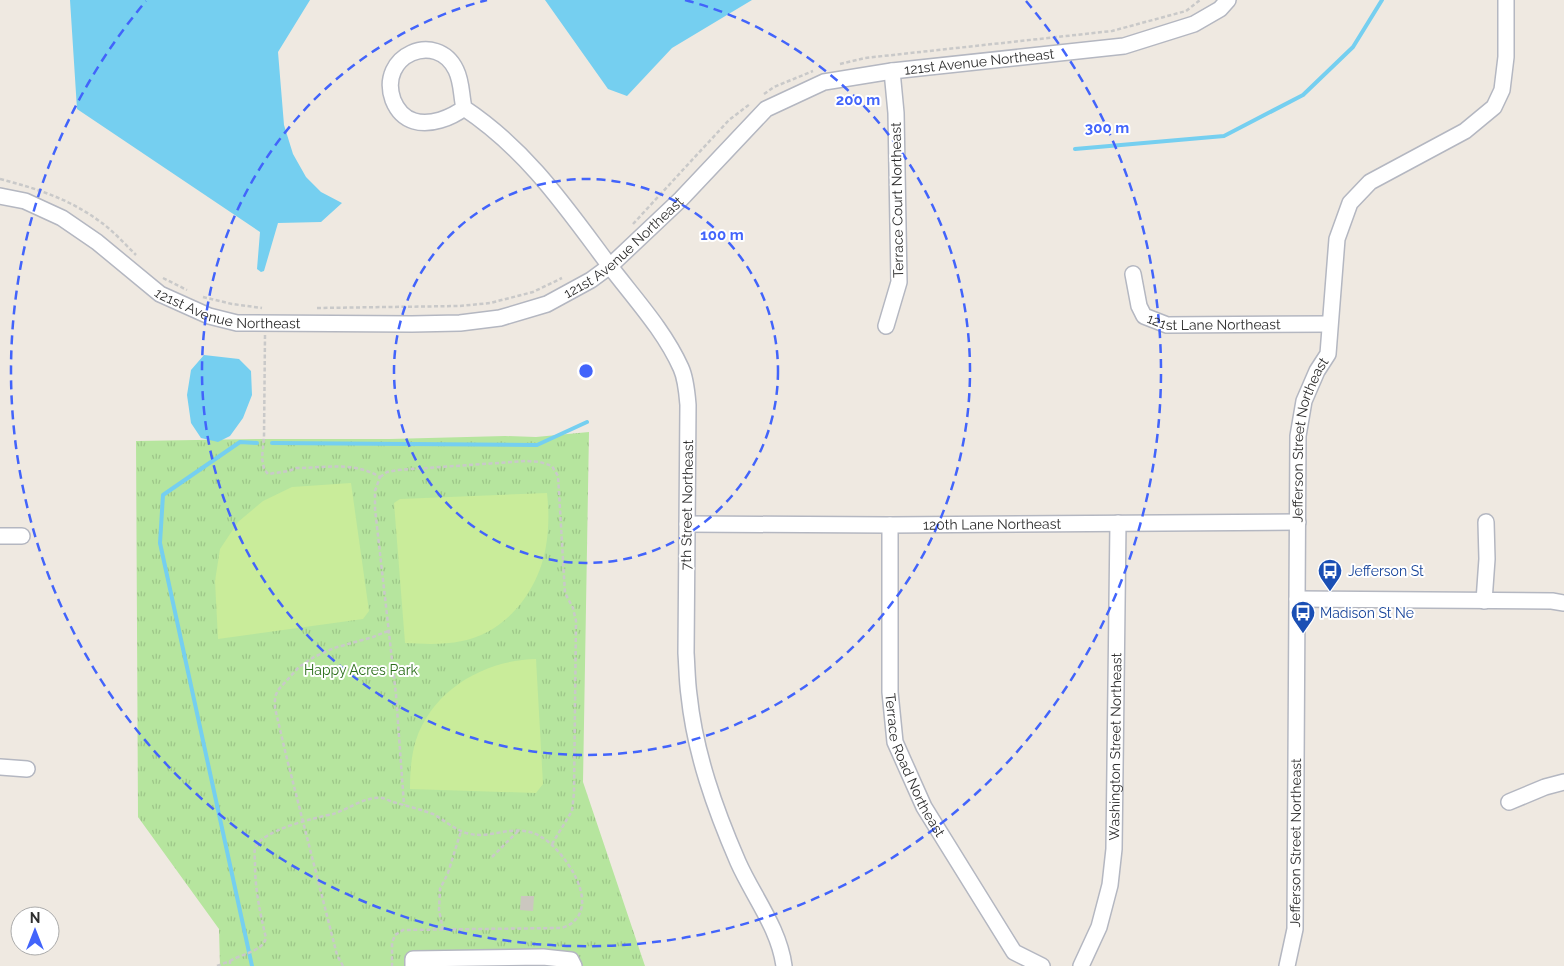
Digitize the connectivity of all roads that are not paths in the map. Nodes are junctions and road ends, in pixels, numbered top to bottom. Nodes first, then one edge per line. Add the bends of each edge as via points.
1 (1228, 0) edge
2 (1506, 0) edge
3 (892, 71) junction
4 (464, 108) junction
5 (0, 196) edge
6 (610, 266) junction
7 (1133, 274) dead end
8 (1330, 324) junction
9 (886, 326) dead end
10 (1298, 522) junction
11 (1486, 522) dead end
12 (1118, 523) junction
13 (687, 524) junction
14 (890, 525) junction
15 (0, 536) edge
16 (22, 536) dead end
17 (1297, 599) junction
18 (1484, 601) junction
19 (1564, 603) edge
20 (0, 767) edge
21 (27, 769) dead end
22 (1564, 782) edge
23 (1509, 802) dead end
24 (413, 966) edge
25 (574, 966) edge
26 (784, 966) edge
27 (1042, 966) edge
28 (1081, 966) edge
29 (1287, 966) edge

1 - 3 street, 121st Avenue Northeast via 1220,10 1194,24 1124,46
2 - 8 street, Jefferson Street Northeast via 1506,57 1502,90 1494,107 1465,131 1370,182 1350,203 1337,239
3 - 6 street, 121st Avenue Northeast via 824,82 766,110 681,199
3 - 9 street, Terrace Court Northeast via 896,113 899,282
4 - 4 street via 456,68 435,51 414,53 400,60 391,73 390,90 402,115 428,122 456,114
4 - 6 street, 7th Street Northeast via 486,122 524,157 554,190
5 - 6 street, 121st Avenue Northeast via 25,201 62,218 160,294 209,316 237,323 266,316 451,323 500,318 547,304
6 - 13 street, 7th Street Northeast via 672,349 682,370 688,405
7 - 8 street, 121st Lane Northeast via 1144,316 1166,325
8 - 10 street, Jefferson Street Northeast via 1328,354 1304,402 1298,436
10 - 12 street, 120th Lane Northeast
10 - 17 street, Jefferson Street Northeast
11 - 18 street
12 - 14 street, 120th Lane Northeast
12 - 28 street, Washington Street Northeast via 1114,849 1100,927
13 - 14 street, 120th Lane Northeast
13 - 26 street, 7th Street Northeast via 686,653 693,724 719,817 772,928
14 - 27 street, Terrace Road Northeast via 890,692 895,742 924,806 1014,952
15 - 16 street
17 - 18 street
17 - 29 street, Jefferson Street Northeast via 1295,929
18 - 19 street
20 - 21 street
22 - 23 street
24 - 25 street via 413,959 543,957 571,960

